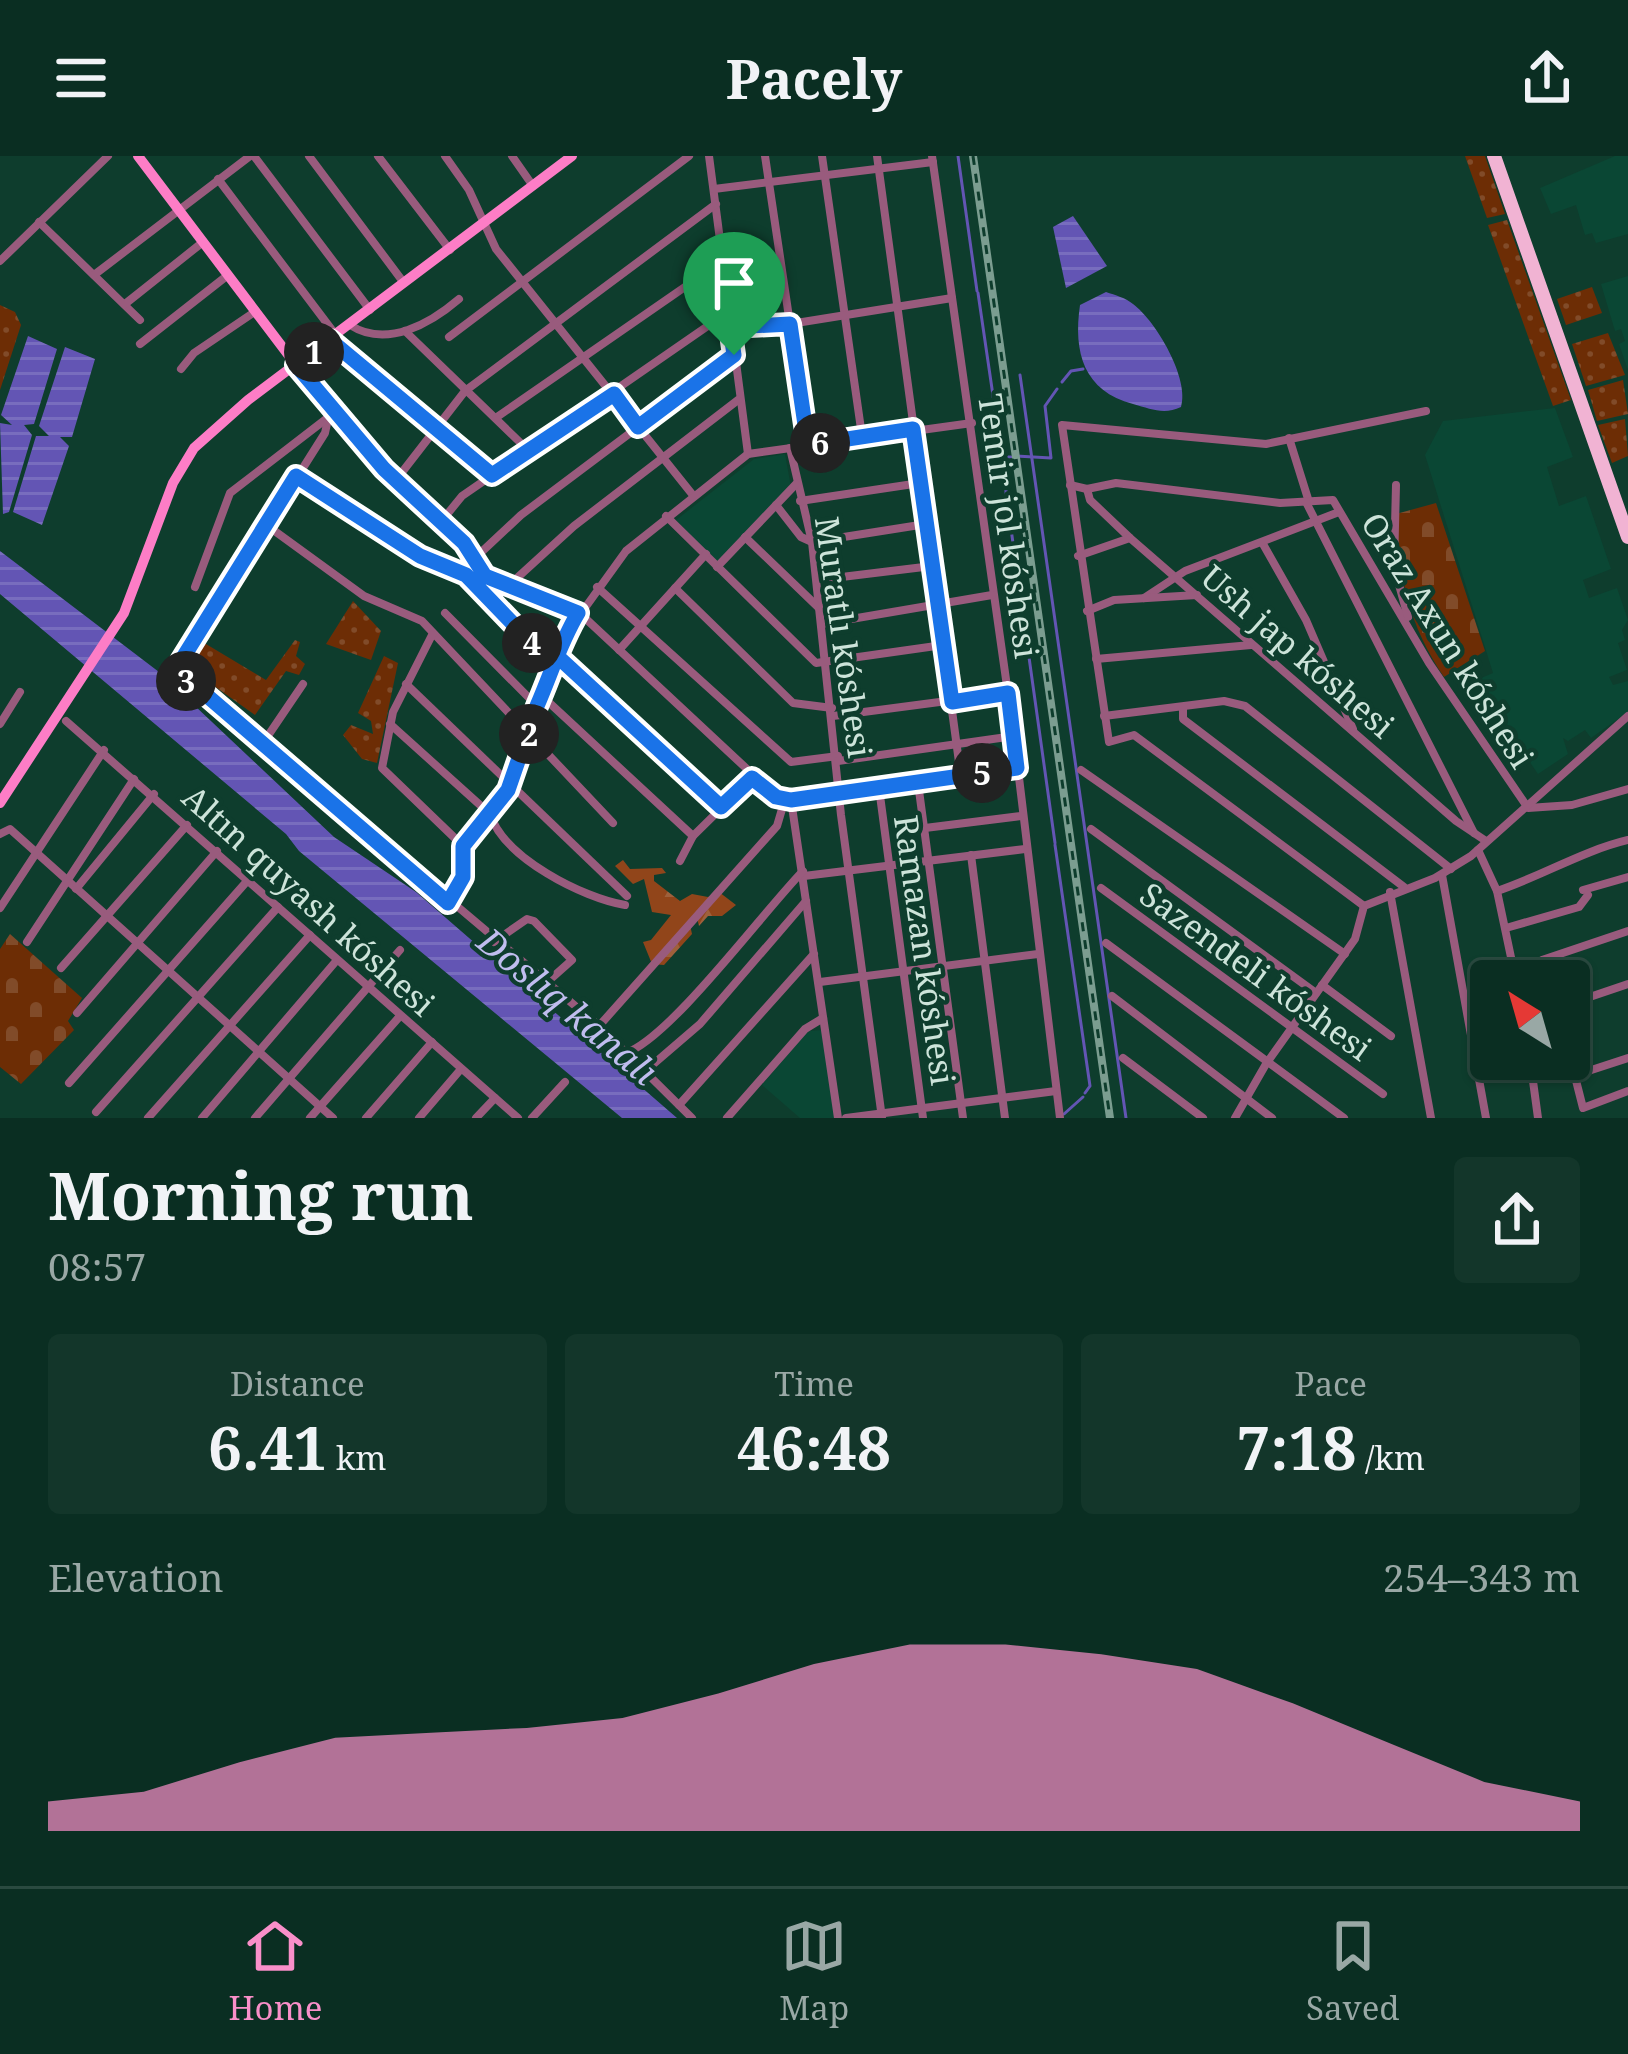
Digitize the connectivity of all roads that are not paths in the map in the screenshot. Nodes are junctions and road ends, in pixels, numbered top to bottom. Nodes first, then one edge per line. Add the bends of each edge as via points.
1 (108, 156) edge
2 (138, 156) edge
3 (252, 156) edge
4 (309, 156) edge
5 (378, 156) edge
6 (445, 156) edge
7 (512, 156) edge
8 (572, 156) edge
9 (689, 156) edge
10 (709, 156) edge
11 (765, 156) edge
12 (822, 156) edge
13 (877, 156) edge
14 (1494, 156) edge
15 (932, 159) edge
16 (879, 168) junction
17 (825, 176) junction
18 (218, 179) junction
19 (769, 182) junction
20 (533, 186) junction
21 (714, 189) junction
22 (716, 204) junction
23 (178, 209) junction
24 (40, 222) junction
25 (482, 225) junction
26 (203, 242) junction
27 (450, 250) junction
28 (0, 261) edge
29 (722, 262) junction
30 (94, 275) junction
31 (228, 275) junction
32 (523, 280) junction
33 (405, 284) junction
34 (952, 298) junction
35 (459, 299) dead end
36 (125, 304) junction
37 (896, 306) junction
38 (256, 310) junction
39 (370, 310) junction
40 (728, 312) junction
41 (845, 315) junction
42 (140, 320) dead end
43 (560, 322) junction
44 (790, 324) junction
45 (350, 325) junction
46 (730, 327) junction
47 (405, 331) junction
48 (449, 337) dead end
49 (333, 338) junction
50 (140, 344) dead end
51 (585, 355) junction
52 (734, 355) junction
53 (296, 365) junction
54 (181, 369) dead end
55 (465, 391) junction
56 (614, 394) junction
57 (739, 400) junction
58 (1426, 411) dead end
59 (330, 413) junction
60 (497, 417) junction
61 (972, 423) junction
62 (638, 427) junction
63 (913, 429) junction
64 (437, 433) junction
65 (862, 436) junction
66 (1289, 438) junction
67 (808, 445) junction
68 (790, 448) junction
69 (530, 452) junction
70 (748, 454) junction
71 (664, 459) junction
72 (492, 475) junction
73 (296, 476) junction
74 (396, 480) junction
75 (920, 483) junction
76 (796, 484) junction
77 (1070, 485) junction
78 (1396, 485) dead end
79 (1087, 489) junction
80 (692, 494) junction
81 (800, 501) junction
82 (1307, 502) junction
83 (776, 505) junction
84 (1340, 512) junction
85 (666, 516) junction
86 (1314, 522) junction
87 (440, 523) junction
88 (265, 524) junction
89 (926, 524) junction
90 (745, 537) junction
91 (1628, 537) edge
92 (1130, 538) junction
93 (812, 542) junction
94 (1263, 544) junction
95 (706, 554) junction
96 (1078, 556) junction
97 (474, 559) junction
98 (932, 566) junction
99 (717, 567) junction
100 (1178, 578) junction
101 (817, 580) junction
102 (195, 586) dead end
103 (597, 587) junction
104 (506, 588) junction
105 (675, 588) junction
106 (992, 595) junction
107 (1197, 596) junction
108 (1144, 598) junction
109 (937, 606) junction
110 (820, 609) junction
111 (1087, 610) junction
112 (578, 613) junction
113 (445, 614) dead end
114 (822, 624) junction
115 (639, 626) junction
116 (1412, 630) junction
117 (432, 635) junction
118 (943, 645) junction
119 (1253, 645) junction
120 (619, 650) junction
121 (556, 655) junction
122 (1096, 659) junction
123 (827, 662) junction
124 (303, 684) dead end
125 (406, 684) junction
126 (20, 692) dead end
127 (1008, 693) junction
128 (539, 701) junction
129 (952, 702) junction
130 (1183, 707) junction
131 (833, 712) junction
132 (1104, 716) junction
133 (1628, 716) edge
134 (66, 721) dead end
135 (0, 724) edge
136 (390, 724) junction
137 (1353, 729) junction
138 (1014, 736) junction
139 (528, 737) junction
140 (958, 745) junction
141 (261, 746) junction
142 (104, 750) junction
143 (838, 758) junction
144 (1017, 768) junction
145 (1081, 770) dead end
146 (961, 777) junction
147 (134, 778) junction
148 (752, 778) junction
149 (512, 782) junction
150 (918, 783) junction
151 (879, 788) junction
152 (1628, 789) edge
153 (839, 791) junction
154 (154, 794) junction
155 (788, 800) junction
156 (0, 802) edge
157 (1525, 804) junction
158 (721, 807) junction
159 (490, 814) junction
160 (1021, 816) junction
161 (613, 823) dead end
162 (188, 825) junction
163 (925, 828) junction
164 (1091, 829) dead end
165 (5, 831) edge
166 (1475, 834) junction
167 (693, 836) junction
168 (1628, 840) edge
169 (1486, 842) junction
170 (463, 846) junction
171 (1025, 849) junction
172 (1478, 850) junction
173 (217, 851) junction
174 (37, 853) junction
175 (971, 855) junction
176 (680, 861) dead end
177 (929, 861) junction
178 (887, 866) junction
179 (848, 871) junction
180 (1446, 872) junction
181 (803, 874) junction
182 (1628, 877) edge
183 (248, 880) junction
184 (66, 881) junction
185 (1101, 888) dead end
186 (1405, 888) junction
187 (76, 889) junction
188 (1497, 891) junction
189 (1390, 892) junction
190 (806, 900) junction
191 (448, 903) junction
192 (1364, 906) junction
193 (278, 907) junction
194 (0, 908) edge
195 (104, 916) junction
196 (1506, 928) junction
197 (1628, 931) edge
198 (310, 935) junction
199 (27, 942) dead end
200 (494, 942) junction
201 (1106, 943) dead end
202 (137, 944) junction
203 (400, 950) dead end
204 (814, 954) junction
205 (1038, 954) junction
206 (1345, 954) junction
207 (338, 959) junction
208 (984, 959) junction
209 (1512, 960) edge
210 (1542, 960) dead end
211 (944, 966) junction
212 (61, 968) dead end
213 (166, 969) junction
214 (903, 973) junction
215 (862, 978) junction
216 (819, 982) junction
217 (545, 984) junction
218 (1628, 984) edge
219 (369, 988) junction
220 (1318, 989) junction
221 (1112, 996) dead end
222 (1590, 997) edge
223 (197, 998) junction
224 (76, 1013) dead end
225 (400, 1016) junction
226 (823, 1018) junction
227 (1470, 1023) edge
228 (226, 1025) junction
229 (599, 1026) junction
230 (1291, 1028) junction
231 (1391, 1036) dead end
232 (432, 1042) junction
233 (626, 1053) junction
234 (259, 1054) junction
235 (1123, 1058) dead end
236 (1628, 1058) edge
237 (1266, 1064) junction
238 (461, 1069) junction
239 (1590, 1070) edge
240 (643, 1073) junction
241 (289, 1079) junction
242 (1479, 1080) edge
243 (1530, 1080) edge
244 (1577, 1080) edge
245 (565, 1082) dead end
246 (69, 1083) dead end
247 (1056, 1091) junction
248 (1628, 1091) edge
249 (1383, 1094) dead end
250 (1003, 1097) junction
251 (495, 1098) junction
252 (1247, 1100) junction
253 (961, 1103) junction
254 (679, 1105) junction
255 (320, 1107) junction
256 (96, 1112) dead end
257 (922, 1114) edge
258 (881, 1116) edge
259 (148, 1118) edge
260 (202, 1118) edge
261 (255, 1118) edge
262 (310, 1118) edge
263 (333, 1118) edge
264 (366, 1118) edge
265 (419, 1118) edge
266 (476, 1118) edge
267 (518, 1118) edge
268 (532, 1118) edge
269 (692, 1118) edge
270 (727, 1118) edge
271 (842, 1118) edge
272 (963, 1118) edge
273 (1005, 1118) edge
274 (1060, 1118) edge
275 (1203, 1118) edge
276 (1235, 1118) edge
277 (1272, 1118) edge
278 (1344, 1118) edge
279 (1431, 1118) edge
280 (1486, 1118) edge
281 (1538, 1118) edge

1 - 24 street
2 - 23 main road
3 - 18 street
3 - 39 street
4 - 33 street
5 - 27 street
6 - 25 street
7 - 20 street
8 - 20 main road
9 - 32 street
10 - 21 street
11 - 19 street
12 - 17 street
13 - 16 street
14 - 91 highway
15 - 16 street
15 - 34 street, Temir jol kóshesi
16 - 17 street
16 - 37 street
17 - 19 street
17 - 41 street
18 - 23 street
18 - 49 street
19 - 21 street
19 - 44 street
20 - 25 main road
21 - 22 street
22 - 29 street
22 - 43 street
23 - 26 main road
23 - 30 street
24 - 28 street
24 - 30 street
25 - 27 main road
25 - 32 street
26 - 31 main road
26 - 36 street
27 - 33 main road
29 - 40 street
29 - 51 street
30 - 36 street
31 - 38 main road
31 - 50 street
32 - 43 street
32 - 48 street
33 - 39 main road
34 - 37 street
34 - 61 street, Temir jol kóshesi
35 - 47 street via 424,329
36 - 42 street
37 - 41 street
37 - 63 street
38 - 53 main road
38 - 54 street
39 - 45 main road
40 - 46 street
40 - 56 street
41 - 44 street
41 - 65 street
43 - 51 street
43 - 55 street
44 - 46 street
44 - 67 street
45 - 47 street
45 - 49 main road
46 - 52 street
47 - 55 street
49 - 53 main road
49 - 64 street
51 - 56 street
51 - 60 street
52 - 57 street
52 - 62 street
53 - 59 street
53 - 156 main road via 188,455 138,585
55 - 60 street
55 - 64 street
56 - 62 street
56 - 69 street
57 - 70 street
57 - 71 street
58 - 66 street
59 - 73 street
59 - 74 street
59 - 102 street via 230,493
60 - 69 street
61 - 63 street
61 - 106 street, Temir jol kóshesi
62 - 71 street
62 - 97 street
63 - 65 street
63 - 75 street
64 - 72 street
64 - 74 street
65 - 67 street
66 - 77 street via 1266,444 1062,424
66 - 82 street
67 - 68 street
68 - 70 street
68 - 76 street, Muratlı kóshesi
69 - 72 street
70 - 80 street
71 - 80 street
71 - 104 street
72 - 87 street
73 - 88 street
73 - 121 street via 420,556 466,575 545,657
74 - 87 street
75 - 81 street
75 - 89 street
76 - 81 street, Muratlı kóshesi
76 - 83 street
77 - 79 street
77 - 96 street
78 - 116 street via 1394,567
79 - 82 street via 1116,483
79 - 92 street, Ush jap kóshesi
80 - 85 street
81 - 93 street, Muratlı kóshesi
82 - 84 street, Oraz Axun kóshesi via 1333,500
82 - 86 street
83 - 90 street
83 - 93 street
84 - 86 street
84 - 116 street, Oraz Axun kóshesi
85 - 95 street
85 - 103 street
86 - 94 street
86 - 166 street
87 - 97 street
88 - 117 street via 364,596 411,613
88 - 141 street via 176,669
89 - 93 street
89 - 98 street
90 - 99 street
90 - 110 street
92 - 96 street
92 - 100 street, Ush jap kóshesi
93 - 101 street, Muratlı kóshesi
94 - 100 street
94 - 137 street
95 - 99 street
95 - 105 street
96 - 111 street
97 - 104 street
98 - 101 street
98 - 109 street
99 - 123 street via 816,663
100 - 107 street, Ush jap kóshesi
100 - 108 street
101 - 110 street, Muratlı kóshesi
103 - 112 street
103 - 115 street
104 - 112 street
105 - 115 street
105 - 131 street via 794,703
106 - 109 street
106 - 127 street, Temir jol kóshesi
107 - 108 street
107 - 119 street, Ush jap kóshesi
108 - 111 street
109 - 114 street
109 - 118 street
110 - 114 street, Muratlı kóshesi
111 - 122 street
112 - 120 street
112 - 121 street
113 - 128 street
114 - 123 street, Muratlı kóshesi
115 - 120 street
115 - 143 street via 791,762
116 - 157 street, Oraz Axun kóshesi
117 - 125 street
117 - 139 street
118 - 123 street
118 - 129 street
119 - 122 street
119 - 137 street, Ush jap kóshesi
120 - 148 street
121 - 128 street
121 - 158 street
122 - 132 street
123 - 131 street, Muratlı kóshesi
124 - 141 street
125 - 136 street
125 - 149 street
126 - 135 street
127 - 129 street
127 - 138 street, Temir jol kóshesi
128 - 139 street
128 - 167 street
129 - 131 street
129 - 140 street
130 - 132 street
130 - 180 street via 1245,706
130 - 186 street via 1184,719
131 - 143 street, Muratlı kóshesi
132 - 192 street via 1108,742 1134,735
133 - 157 street
134 - 142 street, Altın quyash kóshesi
136 - 159 street
136 - 170 street via 382,768
137 - 166 street, Ush jap kóshesi
138 - 140 street
138 - 144 street, Temir jol kóshesi
139 - 149 street
139 - 161 street
140 - 143 street
140 - 146 street
141 - 191 street
142 - 147 street, Altın quyash kóshesi
142 - 174 street
143 - 153 street, Muratlı kóshesi
144 - 146 street
144 - 160 street, Temir jol kóshesi
145 - 206 street
146 - 150 street
147 - 154 street, Altın quyash kóshesi
147 - 184 street
148 - 155 street
148 - 158 street
149 - 159 street
149 - 159 street via 626,900 559,883
150 - 151 street
150 - 163 street
151 - 153 street
151 - 178 street, Ramazan kóshesi
152 - 157 street via 1553,808
153 - 155 street
153 - 179 street, Muratlı kóshesi
154 - 162 street, Altın quyash kóshesi
154 - 187 street
155 - 181 street
155 - 229 street via 777,826
157 - 169 street
158 - 167 street
159 - 170 street
160 - 163 street
160 - 171 street, Temir jol kóshesi
162 - 173 street, Altın quyash kóshesi
162 - 195 street
163 - 177 street
164 - 220 street
165 - 174 street
166 - 169 street, Ush jap kóshesi
167 - 176 street
168 - 188 street
169 - 172 street
170 - 191 street via 463,877
171 - 175 street
171 - 205 street, Temir jol kóshesi
172 - 180 street
172 - 188 street
173 - 183 street, Altın quyash kóshesi
173 - 202 street
174 - 184 street
174 - 194 street
175 - 177 street
175 - 208 street
177 - 178 street
177 - 211 street
178 - 179 street
178 - 214 street, Ramazan kóshesi
179 - 181 street
179 - 215 street, Muratlı kóshesi
180 - 186 street
180 - 227 street
181 - 190 street
181 - 233 street via 668,1021
182 - 196 street via 1585,892 1579,907
183 - 193 street, Altın quyash kóshesi
183 - 213 street
184 - 187 street
184 - 199 street
185 - 230 street, Sazendeli kóshesi
186 - 189 street
187 - 195 street
188 - 196 street
189 - 192 street
189 - 279 street
190 - 204 street
190 - 240 street via 700,1024
191 - 200 street
192 - 206 street
193 - 198 street, Altın quyash kóshesi
193 - 223 street
195 - 202 street
195 - 212 street
196 - 209 street
197 - 210 street
198 - 207 street, Altın quyash kóshesi
198 - 228 street
200 - 217 street
200 - 217 street via 534,921 572,959
201 - 237 street
202 - 213 street
202 - 224 street
203 - 219 street
204 - 216 street
204 - 254 street
205 - 208 street
205 - 247 street, Temir jol kóshesi
206 - 220 street
207 - 219 street, Altın quyash kóshesi
207 - 234 street
208 - 211 street
208 - 250 street
211 - 214 street
211 - 253 street
213 - 223 street
213 - 246 street
214 - 215 street
214 - 257 street, Ramazan kóshesi
215 - 216 street
215 - 258 street, Muratlı kóshesi
216 - 226 street
217 - 229 street
218 - 222 street
219 - 225 street, Altın quyash kóshesi
219 - 241 street
220 - 230 street
220 - 231 street
221 - 252 street
223 - 228 street
223 - 256 street
225 - 232 street, Altın quyash kóshesi
225 - 255 street
226 - 270 street
226 - 271 street
228 - 234 street
228 - 259 street
229 - 233 street
230 - 237 street
230 - 249 street, Sazendeli kóshesi
232 - 238 street, Altın quyash kóshesi
232 - 264 street
233 - 240 street
234 - 241 street
234 - 260 street
235 - 275 street
236 - 239 street
237 - 252 street
237 - 278 street
238 - 251 street, Altın quyash kóshesi
238 - 265 street
240 - 254 street
241 - 255 street
241 - 261 street
242 - 280 street
243 - 281 street
244 - 248 street via 1583,1108
245 - 268 street
247 - 250 street
247 - 274 street, Temir jol kóshesi
250 - 253 street
250 - 273 street
251 - 266 street
251 - 267 street, Altın quyash kóshesi
252 - 276 street
252 - 277 street
253 - 257 street
253 - 272 street
254 - 269 street
255 - 262 street
255 - 263 street
257 - 258 street
258 - 271 street

